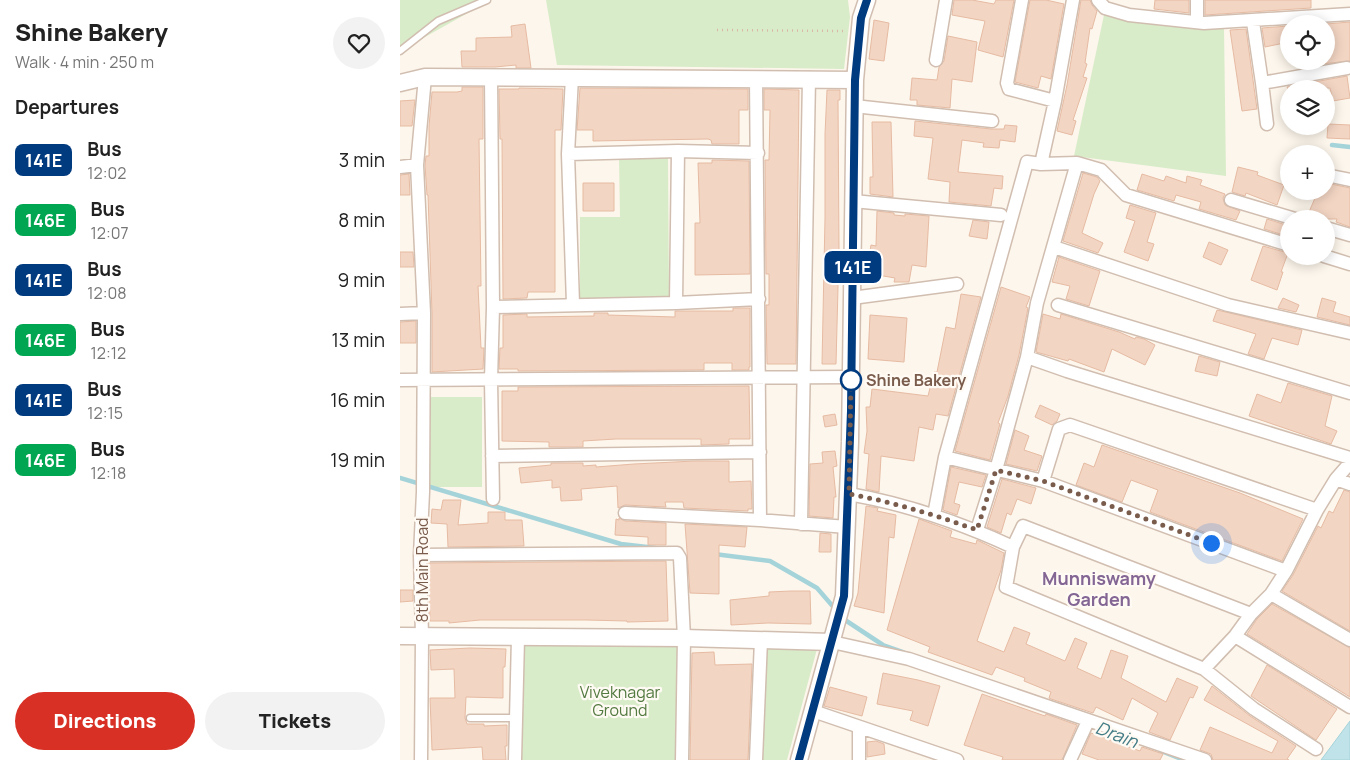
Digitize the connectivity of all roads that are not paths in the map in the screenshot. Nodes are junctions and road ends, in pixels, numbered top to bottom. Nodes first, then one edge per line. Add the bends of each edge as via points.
1 (487, 0) edge
2 (867, 0) edge
3 (946, 0) edge
4 (1022, 0) edge
5 (1073, 0) edge
6 (1098, 0) edge
7 (1197, 0) edge
8 (1350, 14) edge
9 (1197, 22) junction
10 (1253, 22) junction
11 (400, 51) edge
12 (936, 60) dead end
13 (1347, 68) dead end
14 (425, 77) junction
15 (491, 77) junction
16 (572, 77) junction
17 (756, 78) junction
18 (809, 78) junction
19 (855, 80) junction
20 (1262, 82) junction
21 (400, 83) edge
22 (1056, 101) junction
23 (854, 106) junction
24 (992, 121) dead end
25 (1267, 124) dead end
26 (678, 151) junction
27 (758, 153) junction
28 (568, 154) junction
29 (1077, 163) junction
30 (1041, 164) junction
31 (417, 165) junction
32 (400, 167) edge
33 (1335, 177) edge
34 (1350, 180) edge
35 (1231, 200) dead end
36 (854, 201) junction
37 (1001, 215) dead end
38 (1280, 215) edge
39 (1335, 231) edge
40 (1350, 235) edge
41 (1280, 242) edge
42 (1054, 247) junction
43 (1335, 259) edge
44 (1350, 264) edge
45 (956, 284) dead end
46 (759, 298) junction
47 (852, 298) junction
48 (676, 303) junction
49 (573, 304) junction
50 (1058, 305) dead end
51 (493, 307) junction
52 (424, 313) junction
53 (400, 314) edge
54 (1350, 333) edge
55 (1026, 357) junction
56 (758, 378) junction
57 (804, 378) junction
58 (852, 378) junction
59 (400, 380) edge
60 (423, 380) junction
61 (491, 380) junction
62 (1350, 393) edge
63 (760, 452) junction
64 (492, 456) junction
65 (945, 457) junction
66 (1350, 458) edge
67 (1350, 463) edge
68 (996, 470) junction
69 (1336, 479) junction
70 (1043, 481) junction
71 (1350, 484) edge
72 (849, 494) junction
73 (493, 499) dead end
74 (1316, 510) junction
75 (625, 513) dead end
76 (934, 515) junction
77 (760, 520) junction
78 (802, 524) junction
79 (847, 527) junction
80 (977, 530) junction
81 (1013, 547) junction
82 (420, 555) junction
83 (1286, 570) junction
84 (1271, 594) junction
85 (1250, 614) junction
86 (400, 636) edge
87 (1235, 636) junction
88 (422, 637) junction
89 (518, 638) junction
90 (684, 638) junction
91 (762, 640) junction
92 (1350, 640) edge
93 (832, 642) junction
94 (1204, 669) junction
95 (1350, 707) edge
96 (813, 712) junction
97 (470, 718) dead end
98 (516, 718) junction
99 (1088, 721) junction
100 (859, 727) junction
101 (1316, 748) dead end
102 (421, 760) edge
103 (515, 760) edge
104 (682, 760) edge
105 (756, 760) edge
106 (799, 760) edge
107 (860, 760) edge
108 (957, 760) edge
109 (1071, 760) edge
110 (1205, 760) edge

1 - 11 lane via 438,22
2 - 19 street via 861,18
3 - 12 street
4 - 22 street via 1008,88
5 - 22 street
6 - 9 street via 1104,8 1129,15
7 - 9 street
8 - 10 street
9 - 10 street
10 - 20 street
13 - 20 street
14 - 15 street
14 - 21 street
14 - 31 street, 8th Main Road
15 - 16 street
15 - 51 street
16 - 17 street
16 - 28 street
17 - 18 street
17 - 27 street
18 - 19 street
18 - 57 street
19 - 23 street
20 - 25 street
22 - 30 street
23 - 24 street
23 - 36 street
26 - 27 street
26 - 28 street
26 - 48 street
27 - 46 street
28 - 49 street
29 - 30 street
29 - 41 street via 1101,170 1126,195
29 - 42 street
30 - 65 street via 1027,162
31 - 32 street
31 - 52 street, 8th Main Road
33 - 34 street
35 - 38 street
36 - 37 street
36 - 47 street
39 - 40 street
42 - 54 street via 1228,305
42 - 55 street via 1037,303
43 - 44 street
45 - 47 street
46 - 48 street
46 - 56 street
47 - 58 street
48 - 49 street
49 - 51 street
50 - 62 street
51 - 61 street
52 - 53 street
52 - 60 street, 8th Main Road
55 - 66 street
55 - 68 street
56 - 57 street
56 - 61 street
56 - 63 street
57 - 58 street
57 - 78 street
58 - 72 street
59 - 60 street
60 - 61 street
60 - 82 street, 8th Main Road
61 - 64 street
63 - 64 street
63 - 77 street
64 - 73 street
65 - 68 street
65 - 76 street
67 - 69 street
68 - 70 street
68 - 80 street
69 - 71 street
69 - 74 street
70 - 74 street via 1059,429 1070,424
70 - 83 street
72 - 76 street
72 - 79 street
74 - 83 street
75 - 77 street
76 - 80 street
77 - 78 street
78 - 79 street
79 - 93 street via 844,596
80 - 81 street
81 - 85 street via 1023,526
81 - 94 street via 1006,588
82 - 88 street, 8th Main Road
82 - 90 street via 677,553 680,558
83 - 84 street
84 - 85 street
84 - 92 street
85 - 87 street
86 - 88 street
87 - 94 street
87 - 95 street
88 - 89 street
88 - 102 street, 8th Main Road
89 - 90 street
89 - 98 street
90 - 91 street
90 - 104 street
91 - 93 street
91 - 105 street
93 - 96 street
93 - 99 street via 909,660
94 - 101 street via 1254,709
96 - 100 street
96 - 106 street
97 - 98 lane
98 - 103 street
99 - 109 street
99 - 110 street
100 - 107 street
100 - 108 street

